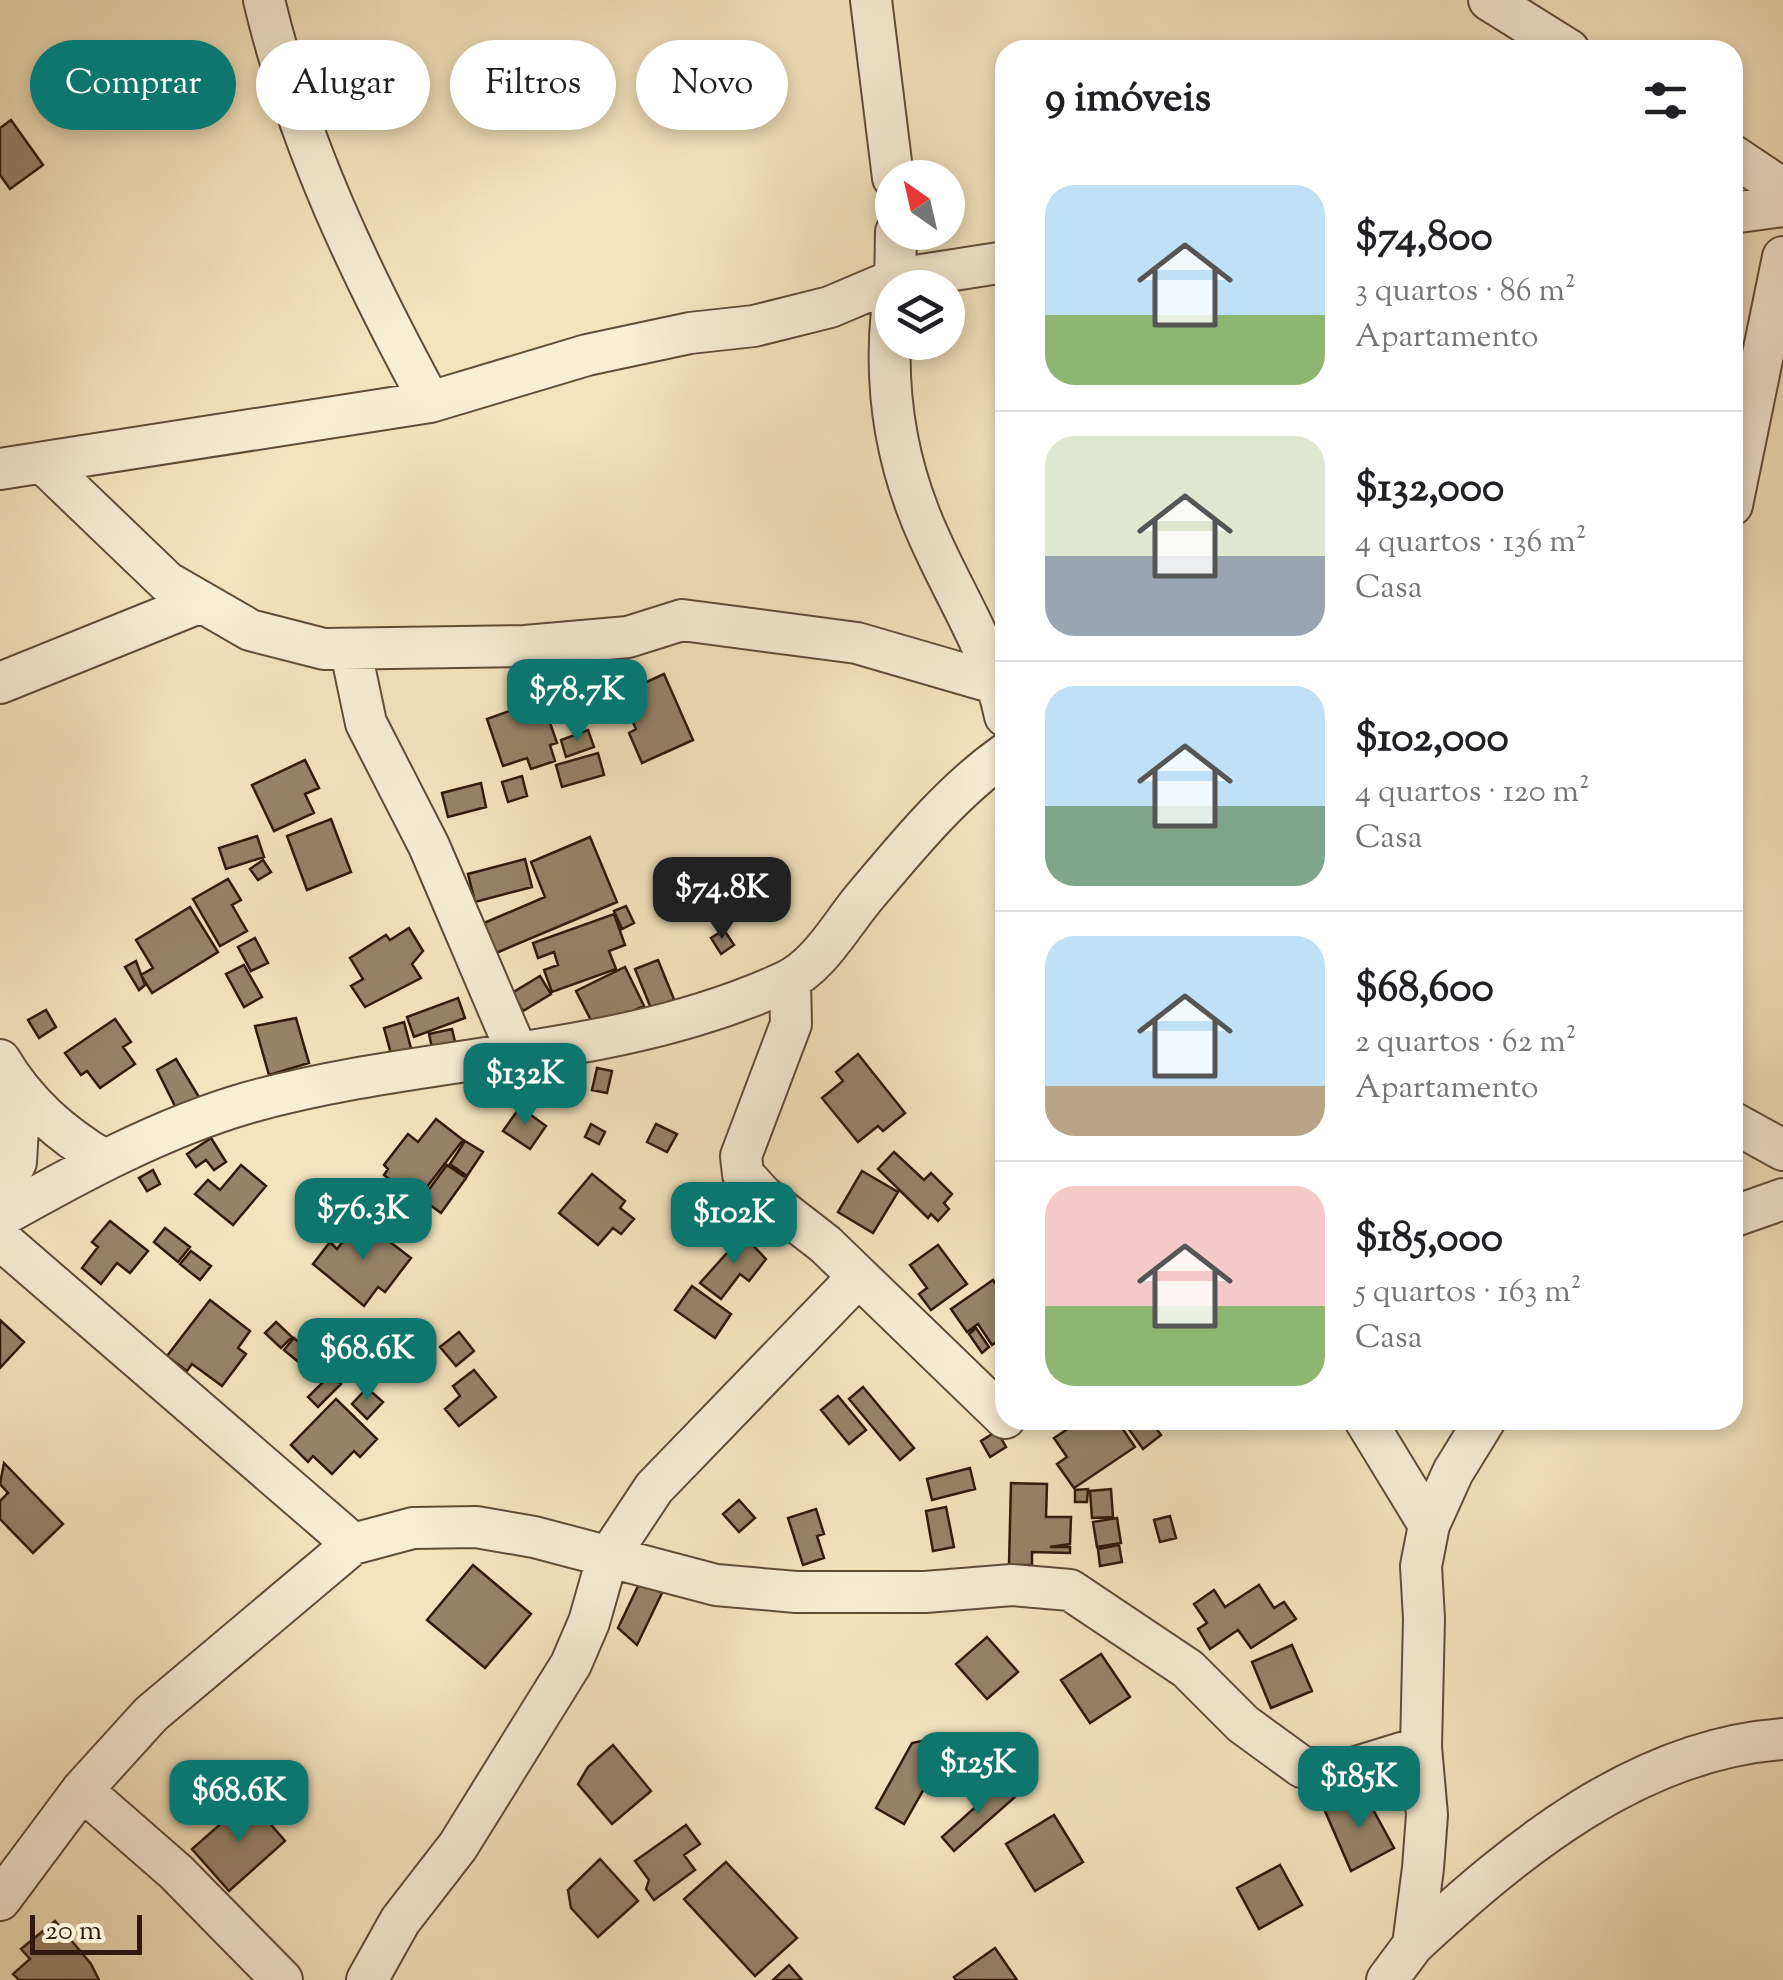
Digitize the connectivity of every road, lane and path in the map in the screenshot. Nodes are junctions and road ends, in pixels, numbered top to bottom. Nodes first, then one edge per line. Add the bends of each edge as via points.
1 (264, 0) edge
2 (871, 0) edge
3 (1489, 0) edge
4 (1554, 40) edge
5 (891, 160) edge
6 (1743, 162) edge
7 (1783, 189) edge
8 (1783, 206) edge
9 (1743, 211) edge
10 (1783, 257) edge
11 (995, 265) edge
12 (965, 273) edge
13 (875, 297) edge
14 (895, 360) edge
15 (430, 402) junction
16 (1743, 452) edge
17 (44, 463) junction
18 (0, 469) edge
19 (201, 602) junction
20 (351, 652) junction
21 (0, 682) edge
22 (995, 682) edge
23 (995, 697) edge
24 (995, 762) edge
25 (790, 980) junction
26 (516, 1050) junction
27 (10, 1077) edge
28 (1743, 1128) edge
29 (1783, 1150) edge
30 (104, 1160) junction
31 (0, 1195) edge
32 (1783, 1199) edge
33 (1743, 1212) edge
34 (0, 1217) edge
35 (0, 1238) edge
36 (858, 1277) junction
37 (995, 1409) edge
38 (1371, 1430) edge
39 (1479, 1430) edge
40 (1430, 1525) junction
41 (353, 1544) junction
42 (607, 1559) junction
43 (1783, 1739) edge
44 (1421, 1747) junction
45 (82, 1790) junction
46 (0, 1900) edge
47 (1413, 1945) junction
48 (282, 1980) edge
49 (366, 1980) edge
50 (1387, 1980) edge

1 - 15 street via 308,145 360,273
2 - 5 street
3 - 4 street
6 - 7 street
8 - 9 street
10 - 16 street
11 - 12 street
13 - 15 street via 587,355
14 - 22 street via 895,442 920,516 958,588
15 - 17 street
17 - 18 street
17 - 19 street via 166,582
19 - 20 street via 250,630
19 - 21 street
20 - 23 street via 628,637 682,620 857,643
20 - 26 street via 366,723 429,846
24 - 25 street via 946,804
25 - 26 street via 618,1039
25 - 36 street via 791,1024 742,1156 743,1174
26 - 30 street via 244,1104
27 - 30 street via 73,1142
27 - 31 street via 16,1162
28 - 29 street
30 - 34 street
32 - 33 street
35 - 41 street
36 - 37 street
36 - 42 street via 654,1488
38 - 40 street
39 - 40 street
40 - 44 street via 1420,1566
41 - 42 street via 412,1528 476,1527 534,1536
41 - 45 street via 151,1714
42 - 44 street via 716,1585 796,1592 1012,1585 1070,1590 1188,1669 1244,1724 1302,1767 1343,1771
42 - 49 street via 571,1664
43 - 47 street via 1720,1748 1657,1769 1603,1798 1477,1886
44 - 47 street via 1427,1815
45 - 46 street
45 - 48 street via 176,1872
47 - 50 street

